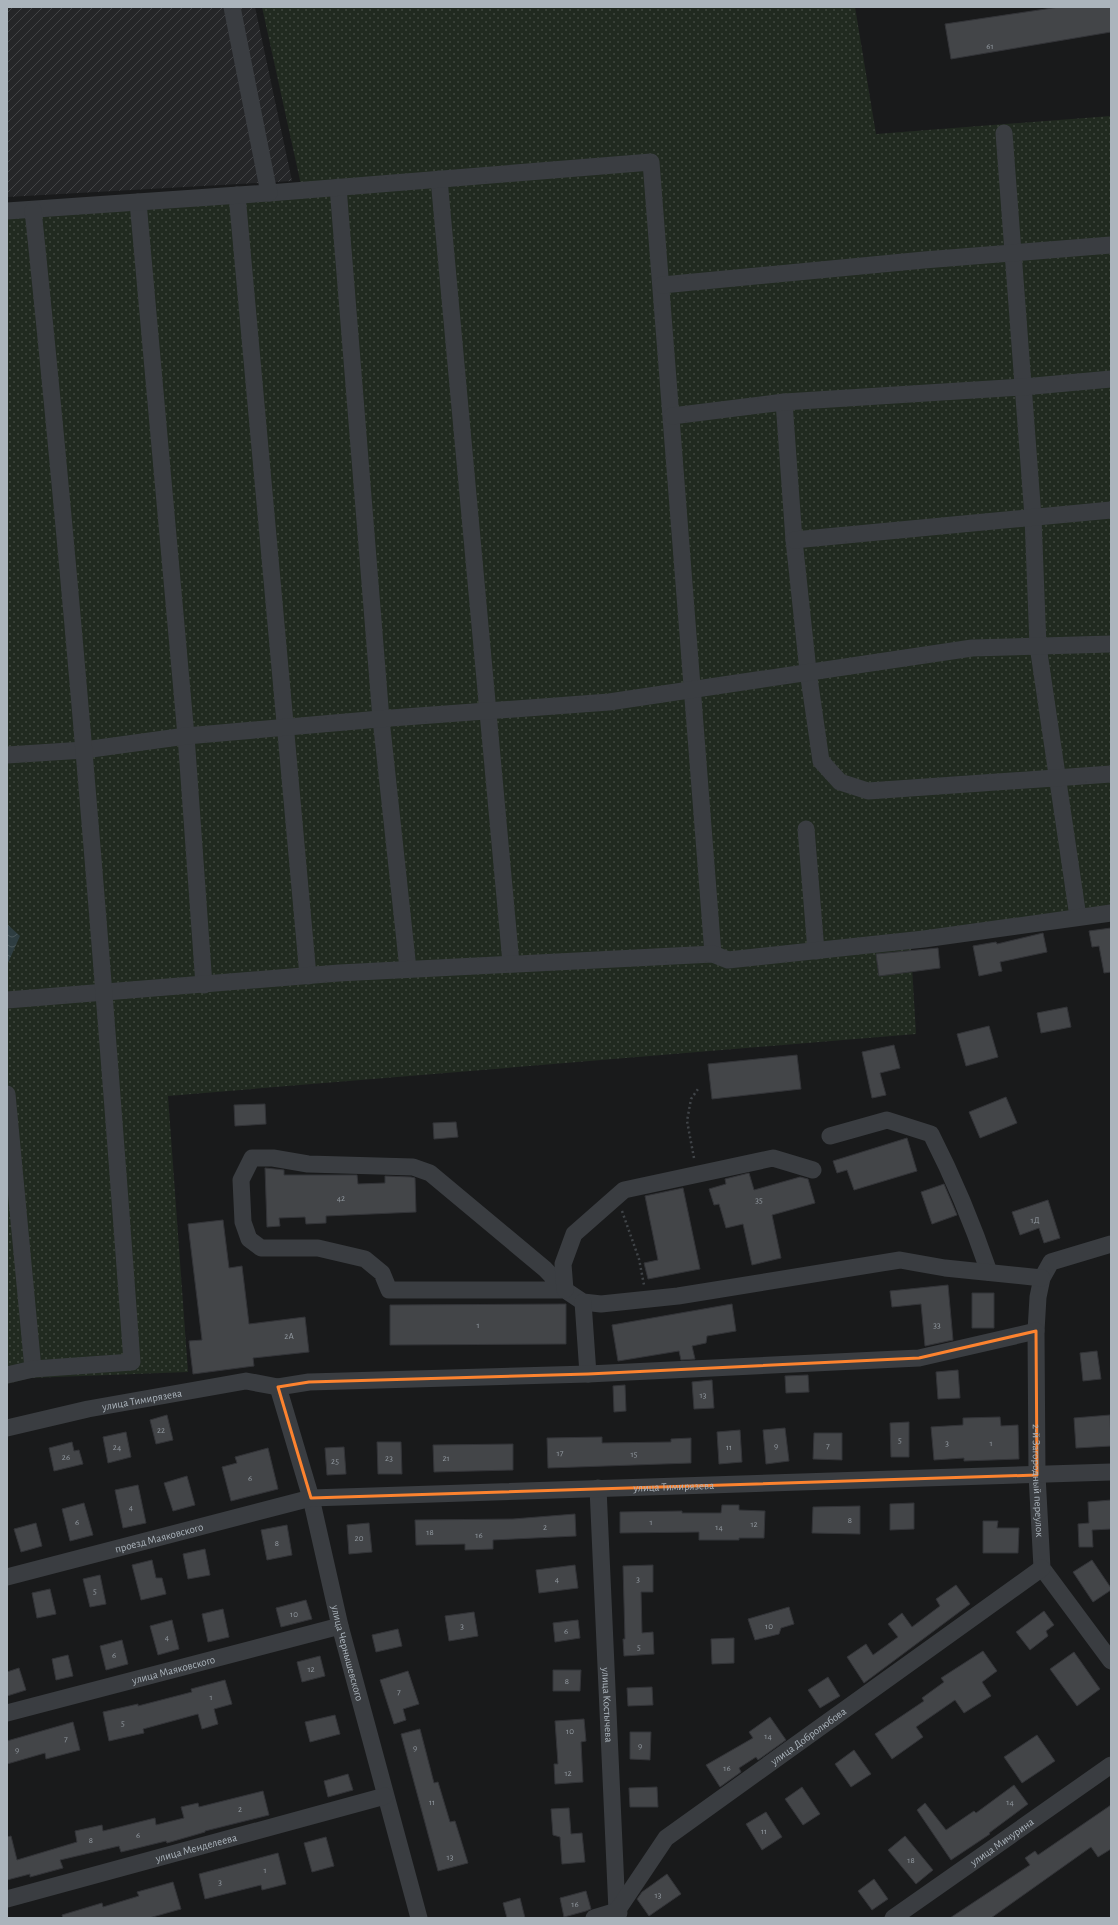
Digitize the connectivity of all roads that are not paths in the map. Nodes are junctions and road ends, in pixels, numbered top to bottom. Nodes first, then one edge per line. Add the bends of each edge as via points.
1 (232, 7) edge
2 (1004, 133) dead end
3 (439, 179) junction
4 (338, 187) junction
5 (268, 193) junction
6 (237, 195) junction
7 (138, 202) junction
8 (33, 210) junction
9 (7, 211) edge
10 (1111, 245) edge
11 (1013, 254) junction
12 (662, 285) junction
13 (1111, 379) edge
14 (1023, 387) junction
15 (784, 402) junction
16 (672, 416) junction
17 (1111, 510) edge
18 (1033, 517) junction
19 (794, 540) junction
20 (1111, 644) edge
21 (1038, 646) junction
22 (808, 671) junction
23 (693, 689) junction
24 (488, 711) junction
25 (381, 719) junction
26 (285, 727) junction
27 (186, 736) junction
28 (84, 750) junction
29 (7, 755) edge
30 (1111, 774) edge
31 (1058, 778) junction
32 (806, 829) dead end
33 (1111, 913) edge
34 (1078, 916) junction
35 (816, 951) junction
36 (713, 954) junction
37 (511, 963) junction
38 (408, 969) junction
39 (308, 976) junction
40 (204, 985) junction
41 (105, 993) junction
42 (7, 1000) edge
43 (7, 1094) edge
44 (830, 1136) dead end
45 (813, 1170) dead end
46 (1111, 1244) edge
47 (989, 1272) junction
48 (1042, 1278) junction
49 (565, 1290) junction
50 (583, 1302) junction
51 (1036, 1331) junction
52 (33, 1369) junction
53 (588, 1374) junction
54 (7, 1375) edge
55 (278, 1387) junction
56 (7, 1428) edge
57 (1111, 1472) edge
58 (1037, 1475) junction
59 (598, 1488) junction
60 (311, 1498) junction
61 (1042, 1568) junction
62 (7, 1577) edge
63 (340, 1626) junction
64 (1111, 1661) edge
65 (7, 1713) edge
66 (1111, 1765) edge
67 (385, 1796) junction
68 (7, 1899) edge
69 (621, 1914) edge
70 (419, 1918) edge
71 (594, 1918) edge
72 (893, 1918) edge

1 - 5 street
2 - 11 street
3 - 4 street
3 - 12 street via 652,162
3 - 24 street
4 - 5 street
4 - 25 street
5 - 6 street
6 - 7 street
6 - 26 street
7 - 8 street
7 - 27 street
8 - 9 street
8 - 28 street
10 - 11 street
11 - 12 street
11 - 14 street
12 - 16 street
13 - 14 street
14 - 15 street
14 - 18 street
15 - 16 street
15 - 19 street
16 - 23 street
17 - 18 street
18 - 19 street
18 - 21 street
19 - 22 street
20 - 21 street
21 - 22 street via 972,648
21 - 31 street
22 - 23 street
22 - 31 street via 821,761 840,782 868,791
23 - 24 street via 609,702
23 - 36 street
24 - 25 street
24 - 37 street
25 - 26 street
25 - 38 street
26 - 27 street
26 - 39 street
27 - 28 street
27 - 40 street
28 - 29 street
28 - 41 street
30 - 31 street
31 - 34 street
32 - 35 street
33 - 34 street
34 - 35 street via 924,939
35 - 36 street via 728,960
36 - 37 street
37 - 38 street
38 - 39 street
39 - 40 street
40 - 41 street
41 - 42 street
41 - 52 street via 132,1362
43 - 52 street
44 - 47 street via 887,1120 931,1134 952,1176
45 - 49 street via 773,1158 624,1190 574,1234 563,1264
46 - 48 street via 1051,1262
47 - 48 street
47 - 50 street via 900,1260 678,1296 601,1304
48 - 51 street, 2-й Загородный переулок
49 - 49 street via 389,1290 382,1273 365,1259 318,1248 261,1248 249,1239 243,1222 241,1180 252,1158 273,1158 308,1164 413,1167 430,1173 546,1269
49 - 50 street
50 - 53 street
51 - 53 street, улица Тимирязева via 919,1358
51 - 58 street, 2-й Загородный переулок
52 - 54 street
53 - 55 street, улица Тимирязева via 309,1382
55 - 56 street, улица Тимирязева via 246,1381 88,1410
55 - 60 street, улица Чернышевского
57 - 58 street, улица Тимирязева
58 - 59 street, улица Тимирязева
58 - 61 street, 2-й Загородный переулок
59 - 60 street, улица Тимирязева
59 - 69 street, улица Костычева
60 - 62 street, проезд Маяковского
60 - 63 street, улица Чернышевского
61 - 64 street
61 - 69 street, улица Добролюбова via 666,1838
63 - 65 street, улица Маяковского
63 - 67 street, улица Чернышевского
66 - 72 street, улица Мичурина
67 - 68 street, улица Менделеева
67 - 70 street, улица Чернышевского
69 - 71 street

